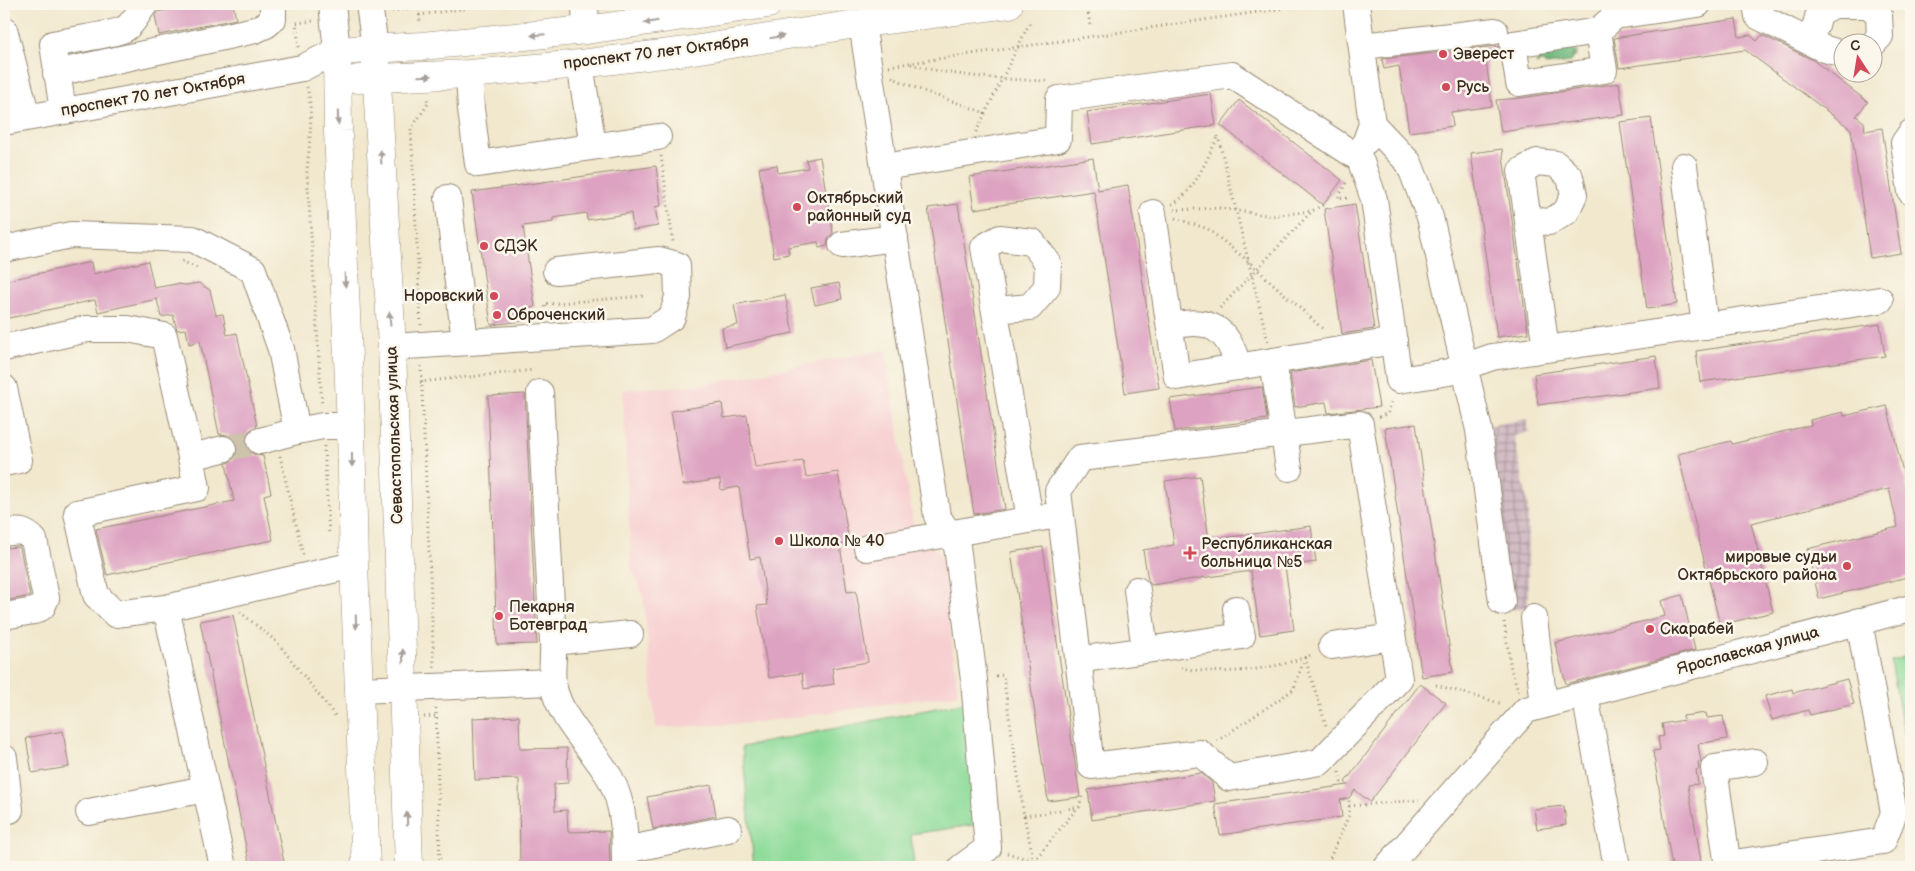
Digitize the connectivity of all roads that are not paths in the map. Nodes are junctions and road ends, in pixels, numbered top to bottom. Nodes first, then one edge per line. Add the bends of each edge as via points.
1 (145, 4) edge
2 (273, 4) edge
3 (369, 4) edge
4 (768, 4) edge
5 (1010, 4) edge
6 (1356, 4) edge
7 (1698, 4) edge
8 (1756, 4) edge
9 (333, 11) edge
10 (858, 14) edge
11 (586, 17) edge
12 (4, 30) edge
13 (1495, 31) dead end
14 (1598, 31) dead end
15 (1880, 32) edge
16 (1808, 41) junction
17 (1362, 46) junction
18 (374, 48) junction
19 (337, 51) junction
20 (1832, 51) edge
21 (580, 64) junction
22 (302, 68) junction
23 (56, 73) junction
24 (469, 74) junction
25 (10, 78) edge
26 (376, 78) junction
27 (338, 79) junction
28 (63, 111) junction
29 (15, 120) edge
30 (1372, 124) junction
31 (1911, 133) edge
32 (593, 146) junction
33 (659, 146) road end
34 (1360, 159) junction
35 (1684, 166) dead end
36 (884, 167) junction
37 (1911, 192) edge
38 (448, 198) dead end
39 (1153, 213) road end
40 (1528, 220) dead end
41 (895, 238) junction
42 (842, 245) dead end
43 (4, 248) edge
44 (556, 271) dead end
45 (1880, 300) dead end
46 (995, 310) dead end
47 (1705, 326) junction
48 (1170, 327) junction
49 (1394, 341) junction
50 (465, 342) junction
51 (392, 347) junction
52 (4, 348) edge
53 (1546, 349) junction
54 (1273, 362) junction
55 (1238, 367) junction
56 (1464, 367) junction
57 (537, 381) road end
58 (4, 388) edge
59 (352, 426) junction
60 (1284, 434) junction
61 (223, 449) tunnel mouth
62 (190, 457) junction
63 (4, 463) edge
64 (1289, 468) dead end
65 (1061, 514) junction
66 (1030, 519) junction
67 (4, 533) edge
68 (948, 533) junction
69 (867, 548) dead end
70 (331, 570) junction
71 (1136, 590) dead end
72 (1502, 602) road end
73 (166, 608) junction
74 (1911, 608) edge
75 (1236, 609) dead end
76 (4, 616) edge
77 (1534, 618) dead end
78 (1859, 621) junction
79 (630, 634) dead end
80 (1392, 637) junction
81 (553, 642) junction
82 (1332, 646) road end
83 (1145, 650) junction
84 (1078, 660) junction
85 (552, 682) junction
86 (404, 689) junction
87 (359, 690) junction
88 (1585, 695) junction
89 (1535, 707) junction
90 (4, 758) edge
91 (1755, 762) dead end
92 (205, 789) junction
93 (4, 811) edge
94 (88, 812) dead end
95 (728, 829) dead end
96 (625, 858) edge
97 (1728, 865) edge
98 (223, 867) edge
99 (366, 867) edge
100 (409, 867) edge
101 (962, 867) edge
102 (1387, 867) edge
103 (1617, 867) edge

1 - 23 street via 124,30 53,44
2 - 23 street via 273,19 255,30
3 - 18 street, Севастопольская улица
4 -> 11 main road, проспект 70 лет Октября
5 - 10 main road, проспект 70 лет Октября
6 - 17 street
7 - 14 street via 1615,16
8 - 16 street via 1758,16
9 - 19 street
21 -> 10 main road, проспект 70 лет Октября via 687,51
10 - 36 street
11 -> 18 main road, проспект 70 лет Октября
12 - 25 street
13 - 17 street
15 - 16 street via 1879,15 1869,5 1834,5 1819,13
16 - 20 street
17 - 30 street
18 - 19 main road, проспект 70 лет Октября
18 - 26 main road, Севастопольская улица
19 - 22 street, проспект 70 лет Октября
19 - 27 main road
21 - 24 main road, проспект 70 лет Октября
21 - 32 street
22 - 27 street, проспект 70 лет Октября
22 - 28 street, проспект 70 лет Октября
23 - 28 street
26 -> 24 main road, проспект 70 лет Октября
24 - 32 street via 478,164
25 - 29 street
26 - 27 main road, проспект 70 лет Октября
51 -> 26 main road, Севастопольская улица
27 -> 59 main road
28 - 29 street, проспект 70 лет Октября
30 - 34 street
30 - 56 street via 1410,163 1427,208
31 - 37 street via 1904,143
32 - 33 street
34 - 36 street via 1232,75 1060,99 1058,139
34 - 49 street via 1374,199
35 - 47 street
36 - 41 street
38 - 50 street
39 - 48 street
40 - 53 street
41 - 42 street
41 - 68 street via 938,516
43 - 59 street via 71,235 193,239 253,270 280,349 277,436 323,426
44 - 50 street via 659,260 677,265 678,298 672,317 653,338
45 - 47 street
46 - 66 street
47 - 53 street
48 - 55 street via 1188,322 1206,324 1223,334 1234,348
48 - 55 street via 1178,377
49 - 54 street
49 - 56 street via 1399,380
50 - 51 street
86 -> 51 main road, Севастопольская улица
52 - 62 street via 86,329 128,330 164,336
53 - 56 street via 1492,357
54 - 55 street
54 - 60 street
56 - 72 street via 1479,430
57 - 81 street
58 - 63 street via 19,460
59 -> 70 main road
60 - 64 street
60 - 65 street via 1080,458 1058,491
60 - 80 street via 1360,424
61 - 62 street
62 - 73 street via 197,488 77,513 96,595 115,614
65 - 66 street
65 - 84 street
66 - 68 street
67 - 76 street via 27,533 34,540 46,598 42,607 34,612
68 - 69 street
68 - 101 street via 957,546 974,680 988,848
70 - 73 street
70 -> 87 main road
71 - 83 street
73 - 92 street
74 - 78 street, Ярославская улица
75 - 83 street via 1242,636
77 - 89 street
78 - 88 street, Ярославская улица
78 - 97 street via 1894,813 1883,841
79 - 81 street
80 - 82 street
80 - 84 street via 1399,680 1320,762 1229,778 1200,753 1091,766
81 - 85 street
83 - 84 street
85 - 86 street
85 - 96 street via 561,708 617,794 624,821
86 - 87 street
100 -> 86 main road, Севастопольская улица
87 - 99 main road
88 - 89 street, Ярославская улица
88 - 103 street
89 - 102 street
90 - 93 street via 10,810
91 - 97 street via 1714,768
92 - 94 street
92 - 98 street
95 - 96 street

